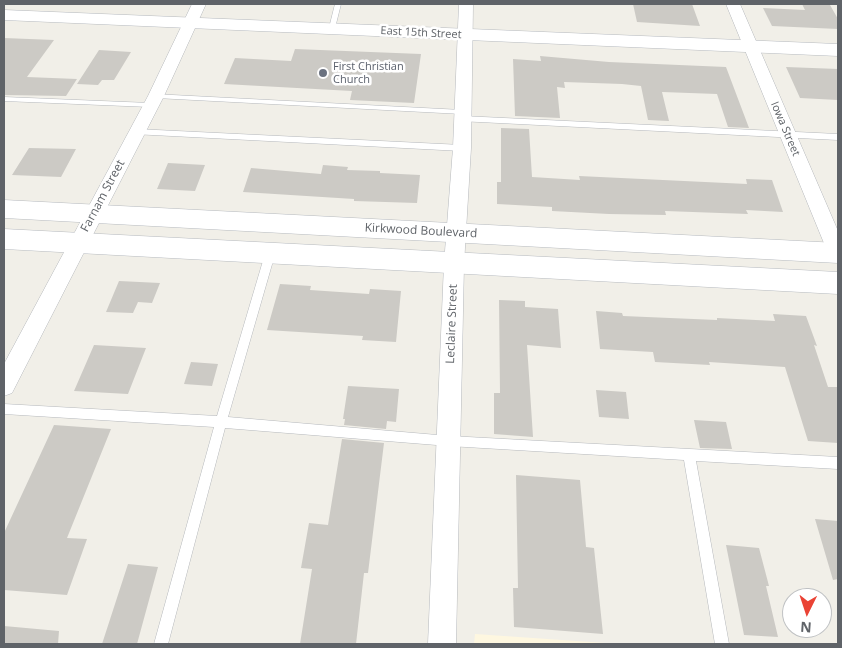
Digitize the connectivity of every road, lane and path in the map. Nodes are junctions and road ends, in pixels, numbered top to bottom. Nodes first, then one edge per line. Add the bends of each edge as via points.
1 (199, 4) edge
2 (338, 4) edge
3 (466, 4) edge
4 (733, 4) edge
5 (4, 15) edge
6 (190, 22) junction
7 (332, 28) junction
8 (466, 35) junction
9 (750, 46) junction
10 (838, 50) edge
11 (4, 99) edge
12 (153, 100) junction
13 (462, 115) junction
14 (136, 132) junction
15 (787, 135) junction
16 (838, 137) edge
17 (462, 148) junction
18 (4, 209) edge
19 (94, 213) junction
20 (456, 232) junction
21 (4, 239) edge
22 (78, 243) junction
23 (838, 253) edge
24 (270, 254) junction
25 (454, 264) junction
26 (838, 282) edge
27 (4, 386) edge
28 (4, 409) edge
29 (221, 422) junction
30 (449, 441) junction
31 (689, 454) junction
32 (838, 464) edge
33 (161, 644) edge
34 (442, 644) edge
35 (722, 644) edge

1 - 6 street, Farnam Street
2 - 7 lane
3 - 8 street, Leclaire Street
4 - 9 street, Iowa Street
5 - 6 street, East 15th Street
6 - 7 street, East 15th Street
6 - 12 street, Farnam Street
7 - 8 street, East 15th Street
8 - 9 street, East 15th Street
8 - 13 street, Leclaire Street
9 - 10 street, East 15th Street
9 - 15 street, Iowa Street
11 - 12 lane
12 - 13 lane
12 - 14 street, Farnam Street
13 - 15 lane
13 - 17 street, Leclaire Street
14 - 17 lane
14 - 19 street, Farnam Street
15 - 16 lane
15 - 23 street, Iowa Street
17 - 20 street, Leclaire Street
18 - 19 street, Kirkwood Boulevard
19 - 20 street, Kirkwood Boulevard
19 - 22 street, Farnam Street
20 - 23 street, Kirkwood Boulevard
20 - 25 street, Leclaire Street
21 - 22 street
22 - 24 street
22 - 27 street, Farnam Street
24 - 25 street
24 - 29 lane
25 - 26 street
25 - 30 street, Leclaire Street
28 - 29 lane
29 - 30 lane
29 - 33 lane
30 - 31 lane
30 - 34 street, Leclaire Street
31 - 32 lane
31 - 35 lane

